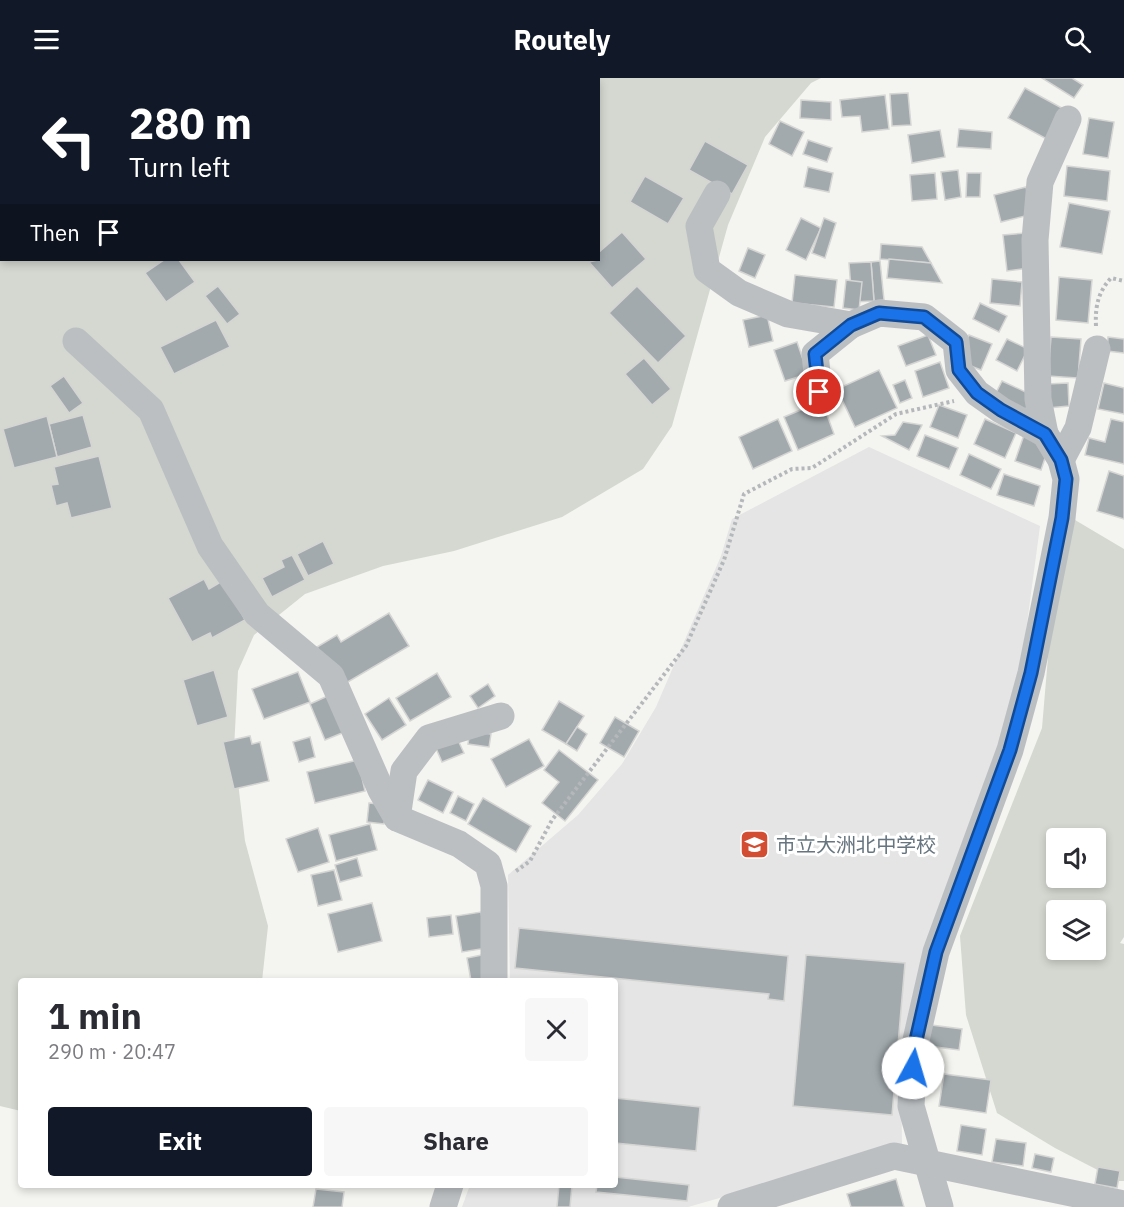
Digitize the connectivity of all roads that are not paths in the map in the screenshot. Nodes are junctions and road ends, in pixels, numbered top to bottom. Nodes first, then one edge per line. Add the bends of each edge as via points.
1 (1068, 119) dead end
2 (717, 194) dead end
3 (851, 325) junction
4 (76, 341) dead end
5 (1097, 350) road end
6 (819, 392) dead end
7 (1045, 434) junction
8 (1061, 460) junction
9 (501, 716) dead end
10 (397, 818) junction
11 (494, 978) edge
12 (927, 1162) junction
13 (449, 1188) edge
14 (1124, 1204) edge
15 (443, 1207) edge
16 (730, 1207) edge
17 (940, 1207) edge

1 - 7 street via 1040,182 1035,240 1038,399
2 - 3 street via 699,226 707,270 739,293 789,314
3 - 6 street via 815,354
3 - 7 street via 879,313 924,317 956,342 959,370 977,393
4 - 10 street via 151,410 210,546 257,614 331,676
5 - 8 street via 1078,428
7 - 8 street
8 - 12 street via 1066,479 1062,518 1031,673 1010,750 936,952 914,1049 911,1106
9 - 10 street via 429,738 404,771
10 - 11 street via 459,844 488,864 494,886
12 - 14 street
12 - 16 street via 894,1156
12 - 17 street
13 - 15 street

